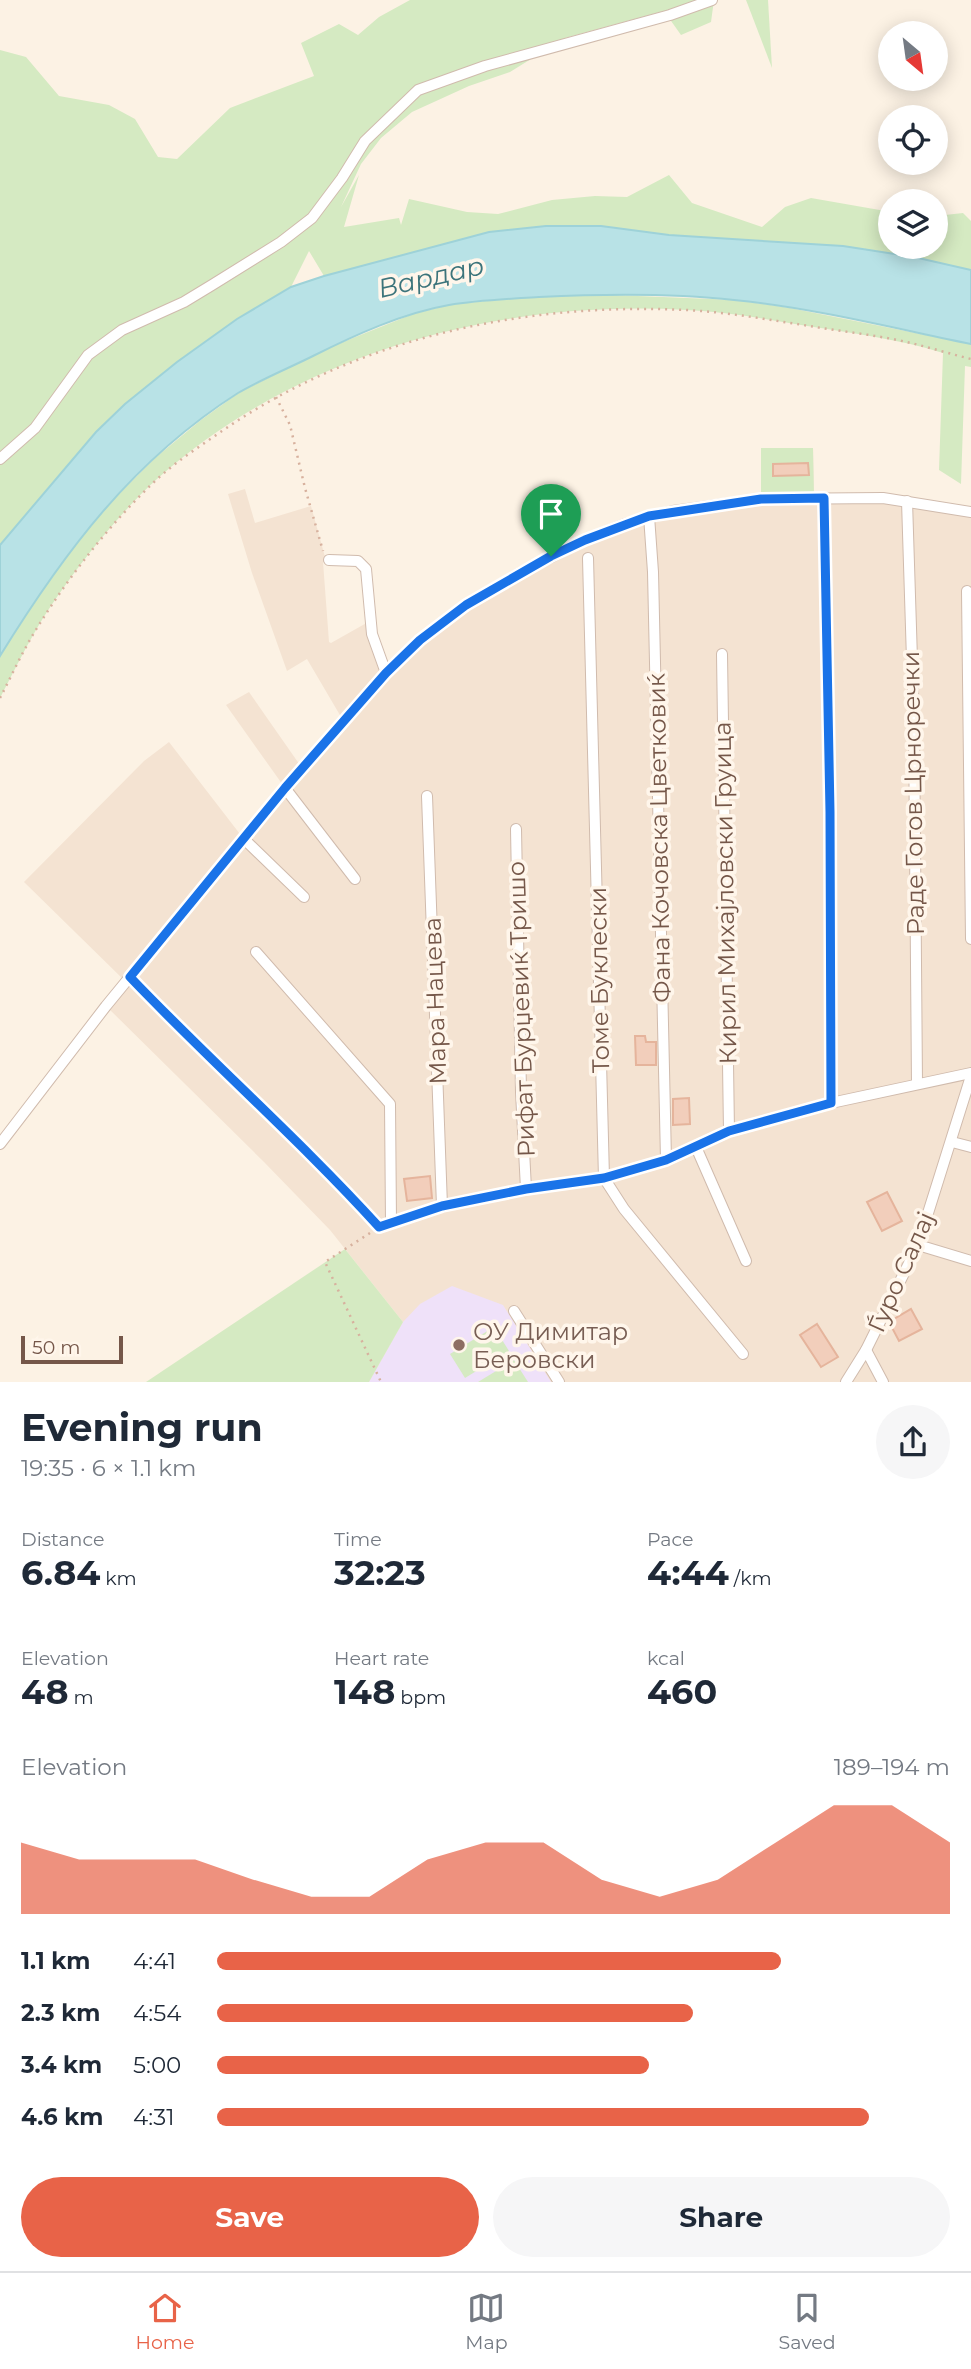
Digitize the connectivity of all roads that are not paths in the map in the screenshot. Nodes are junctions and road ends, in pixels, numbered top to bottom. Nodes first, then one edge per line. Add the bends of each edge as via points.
1 (712, 0) edge
2 (0, 459) edge
3 (824, 498) junction
4 (908, 501) junction
5 (971, 512) edge
6 (649, 516) junction
7 (327, 558) road end
8 (589, 558) dead end
9 (967, 591) dead end
10 (722, 654) dead end
11 (386, 673) junction
12 (285, 788) junction
13 (427, 796) dead end
14 (516, 829) dead end
15 (244, 839) junction
16 (355, 879) dead end
17 (304, 897) dead end
18 (971, 939) edge
19 (256, 953) dead end
20 (130, 977) junction
21 (971, 1075) edge
22 (917, 1084) junction
23 (831, 1103) junction
24 (729, 1131) junction
25 (952, 1142) junction
26 (0, 1144) edge
27 (696, 1147) junction
28 (971, 1147) edge
29 (666, 1160) junction
30 (604, 1178) junction
31 (526, 1189) junction
32 (442, 1206) junction
33 (391, 1222) junction
34 (918, 1245) junction
35 (971, 1261) edge
36 (746, 1262) dead end
37 (514, 1311) dead end
38 (866, 1350) junction
39 (743, 1354) dead end
40 (559, 1382) edge
41 (846, 1382) edge
42 (883, 1382) edge

1 - 2 street via 418,90 365,141 312,218 212,285 122,330 88,355 35,428
3 - 4 street
3 - 6 street via 761,499
3 - 23 street
4 - 5 street
4 - 22 street, Раде Гогов Црноречки
6 - 11 street via 551,556 466,605
6 - 29 street, Фана Кочовска Цветковиќ
7 - 11 street via 364,566 372,634
8 - 30 street, Томе Буклески
9 - 18 street
10 - 24 street, Кирил Михајловски Груица
11 - 12 street
12 - 15 street
12 - 16 street
13 - 32 street, Мара Нацева
14 - 31 street, Рифат Бурџевиќ Тришо
15 - 17 street
15 - 20 street
19 - 33 street via 390,1104
20 - 26 street
20 - 33 street via 379,1227
21 - 22 street
21 - 25 street, Ѓуро Салај
22 - 23 street
23 - 24 street
24 - 27 street
25 - 28 street
25 - 34 street, Ѓуро Салај
27 - 29 street
27 - 36 street
29 - 30 street
30 - 31 street
30 - 39 street via 624,1209
31 - 32 street
32 - 33 street
34 - 35 street
34 - 38 street, Ѓуро Салај
37 - 40 street
38 - 41 street, Ѓуро Салај
38 - 42 street

